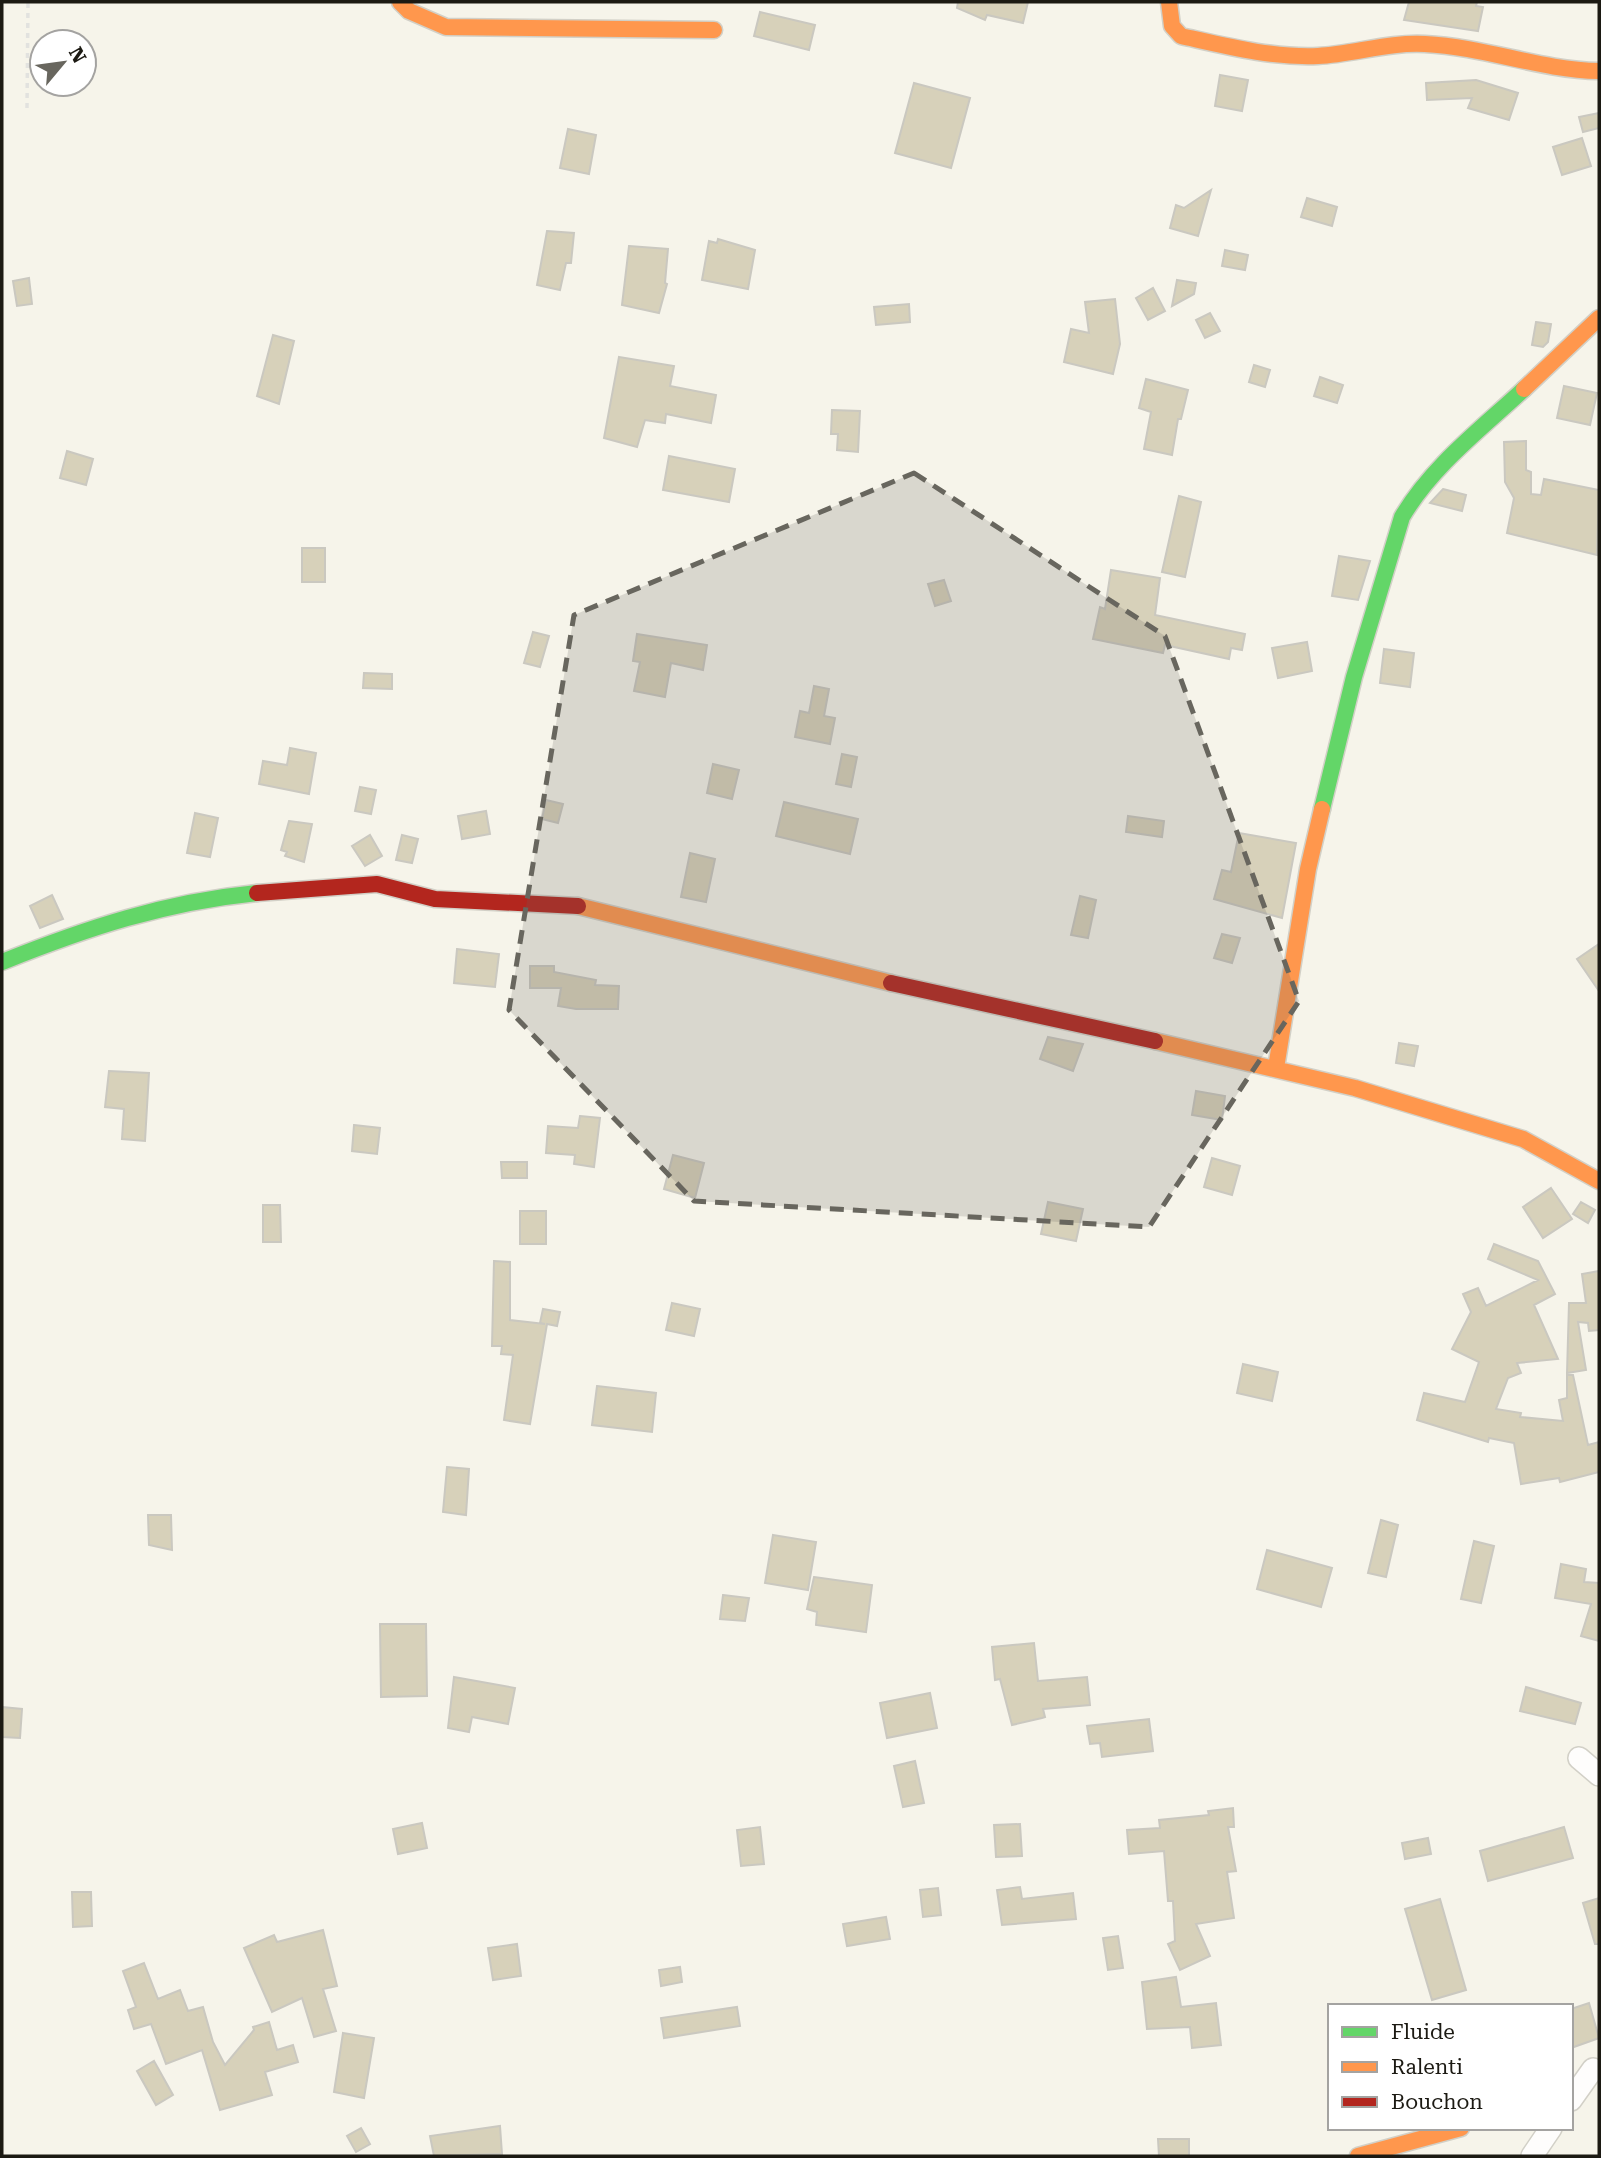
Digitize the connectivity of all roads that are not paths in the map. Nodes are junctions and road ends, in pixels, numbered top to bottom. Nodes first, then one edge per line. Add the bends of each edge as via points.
1 (400, 2) edge
2 (1169, 2) edge
3 (713, 30) dead end
4 (1599, 71) edge
5 (1599, 318) edge
6 (2, 962) edge
7 (1276, 1068) junction
8 (1599, 1181) edge
9 (1579, 1758) dead end
10 (1599, 1775) edge
11 (1596, 2067) edge
12 (1573, 2077) edge
13 (1573, 2097) edge
14 (1454, 2130) edge
15 (1550, 2130) edge
16 (1358, 2156) edge
17 (1532, 2156) edge

1 - 3 street via 446,27
2 - 4 street via 1172,26 1181,36 1281,55 1316,57 1421,43 1487,50 1558,69
5 - 7 street via 1434,473 1402,517 1354,677 1308,869
6 - 7 street via 79,931 196,900 377,884 435,899 573,905 963,1001
7 - 8 street via 1523,1139
9 - 10 street
11 - 12 street
11 - 13 street
14 - 16 street
15 - 17 street

